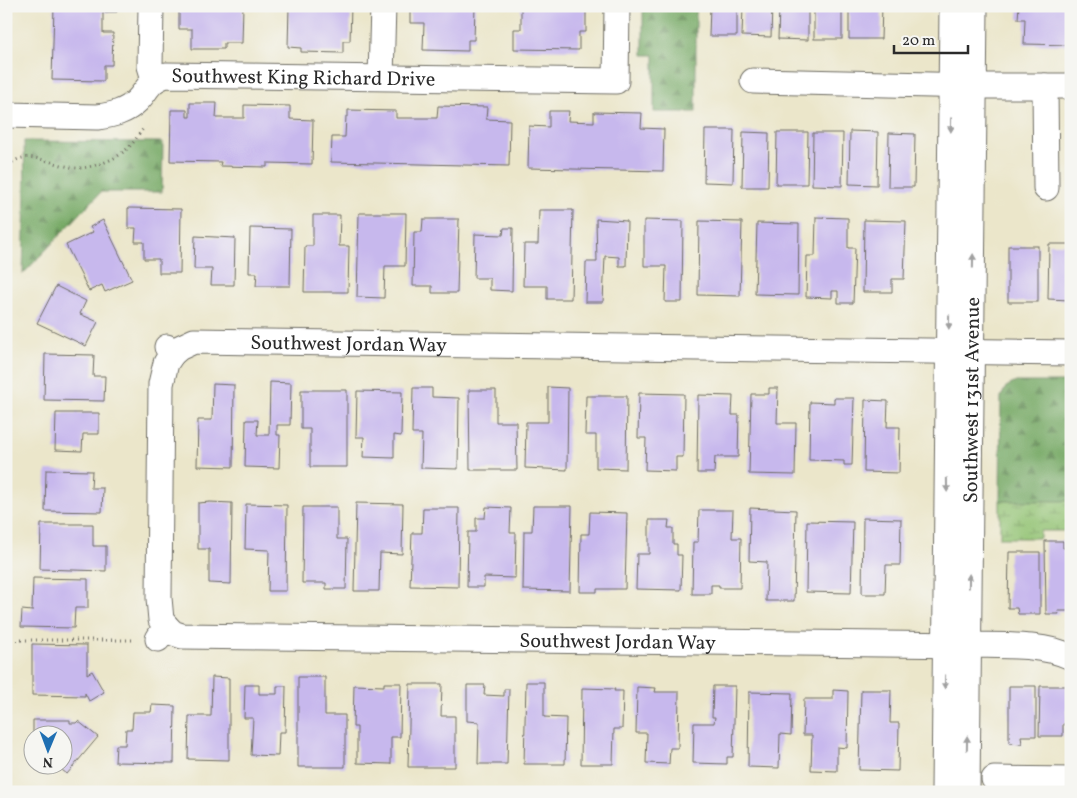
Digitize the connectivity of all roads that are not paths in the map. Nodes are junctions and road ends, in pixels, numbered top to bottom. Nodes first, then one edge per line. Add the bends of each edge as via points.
1 (151, 6) edge
2 (382, 6) edge
3 (618, 6) edge
4 (952, 6) edge
5 (975, 6) edge
6 (381, 77) junction
7 (154, 79) junction
8 (753, 81) dead end
9 (963, 86) junction
10 (1045, 86) junction
11 (1071, 86) edge
12 (6, 115) edge
13 (1046, 188) dead end
14 (960, 351) junction
15 (1071, 353) edge
16 (957, 644) junction
17 (1071, 657) edge
18 (994, 779) dead end
19 (1071, 780) edge
20 (944, 792) edge
21 (967, 792) edge

1 - 7 street via 150,66
2 - 6 street
3 - 6 street, Southwest King Richard Drive via 616,81
4 - 9 street, Southwest 131st Avenue
5 - 9 street, Southwest 131st Avenue
6 - 7 street, Southwest King Richard Drive via 166,75
7 - 12 street, Southwest King Richard Drive via 137,101 110,115
8 - 9 street
9 - 10 street
9 - 14 street, Southwest 131st Avenue
10 - 11 street
10 - 13 street
14 - 15 street, Southwest Jordan Way
14 - 16 street, Southwest 131st Avenue
14 - 16 street, Southwest Jordan Way via 194,341 170,351 161,384 159,598 162,633 182,636
16 - 17 street, Southwest Jordan Way via 1036,648
16 -> 20 street, Southwest 131st Avenue
21 -> 16 street, Southwest 131st Avenue
18 - 19 street

